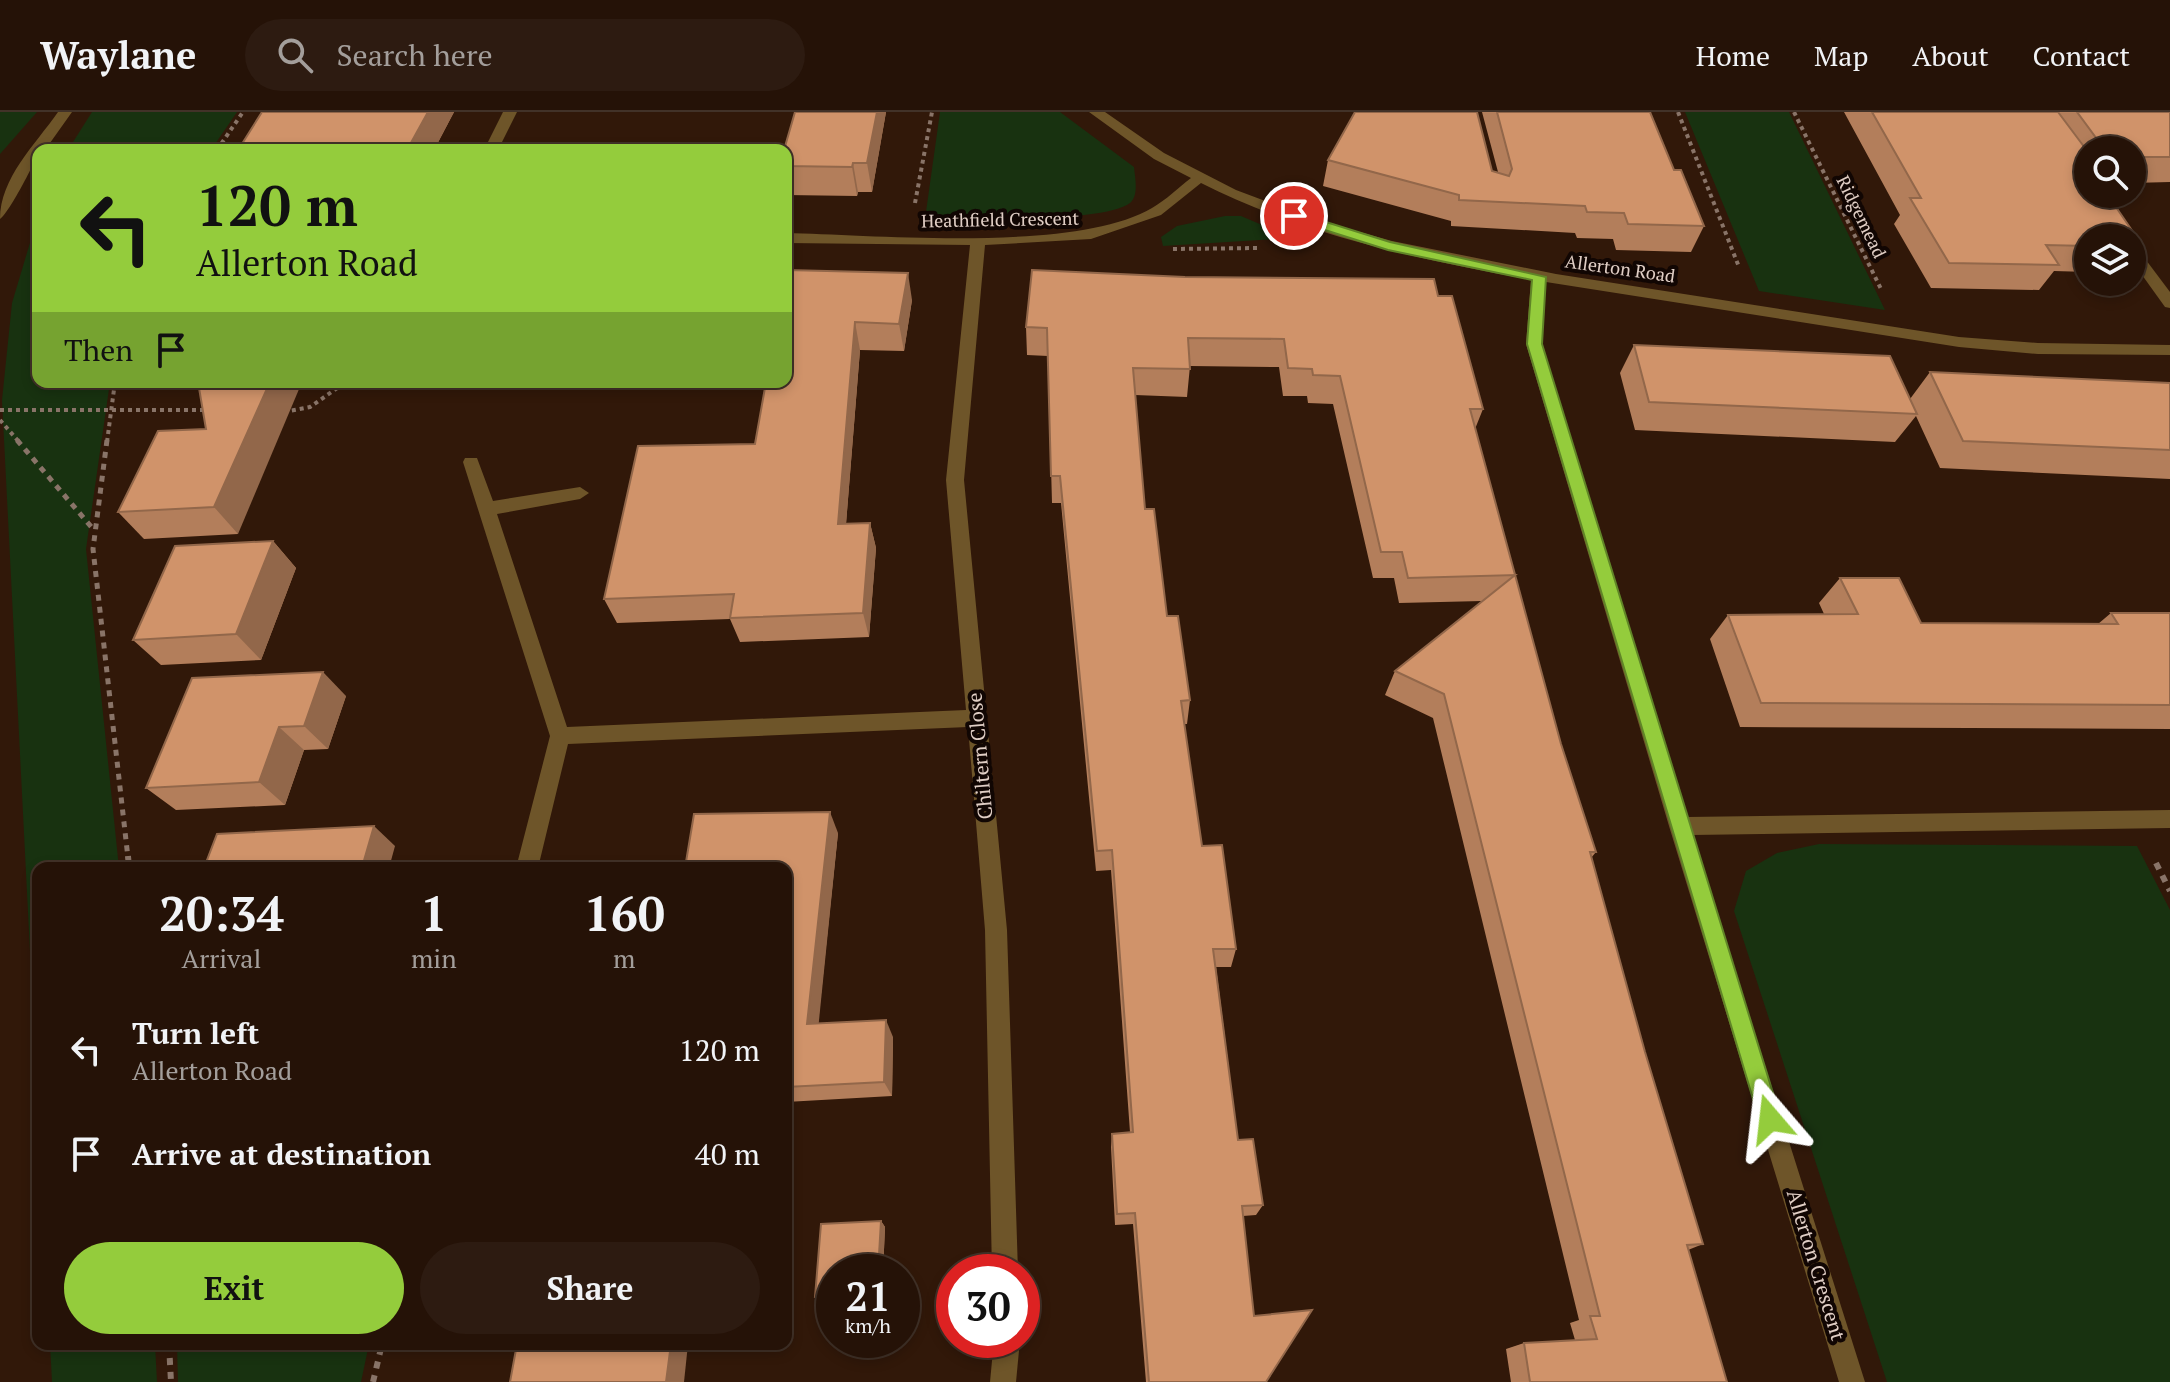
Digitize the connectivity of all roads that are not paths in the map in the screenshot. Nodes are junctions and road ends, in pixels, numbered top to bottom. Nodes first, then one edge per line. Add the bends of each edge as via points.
1 (65, 112) edge
2 (510, 112) edge
3 (1096, 112) edge
4 (42, 144) edge
5 (494, 144) edge
6 (32, 158) edge
7 (1199, 178) junction
8 (0, 215) edge
9 (792, 238) edge
10 (978, 241) junction
11 (2146, 270) edge
12 (1539, 277) junction
13 (2170, 303) edge
14 (2170, 350) edge
15 (471, 462) dead end
16 (580, 493) dead end
17 (486, 509) junction
18 (977, 718) junction
19 (560, 736) junction
20 (2170, 819) edge
21 (1679, 826) junction
22 (528, 862) edge
23 (1005, 1254) edge
24 (1005, 1358) edge
25 (1003, 1382) edge
26 (1852, 1382) edge

1 - 4 street
2 - 5 street
3 - 7 street, Allerton Road
6 - 8 street
7 - 10 street, Heathfield Crescent via 1156,212 1109,230 1086,236
7 - 12 street, Allerton Road via 1388,246
9 - 10 street, Heathfield Crescent
10 - 18 street, Chiltern Close via 955,480
11 - 13 street
12 - 14 street, Allerton Road via 1996,346
12 - 21 street, Allerton Crescent via 1534,344
15 - 17 street
16 - 17 street
17 - 19 street
18 - 19 street
18 - 23 street, Chiltern Close via 996,930
19 - 22 street
20 - 21 street
21 - 26 street, Allerton Crescent
24 - 25 street

